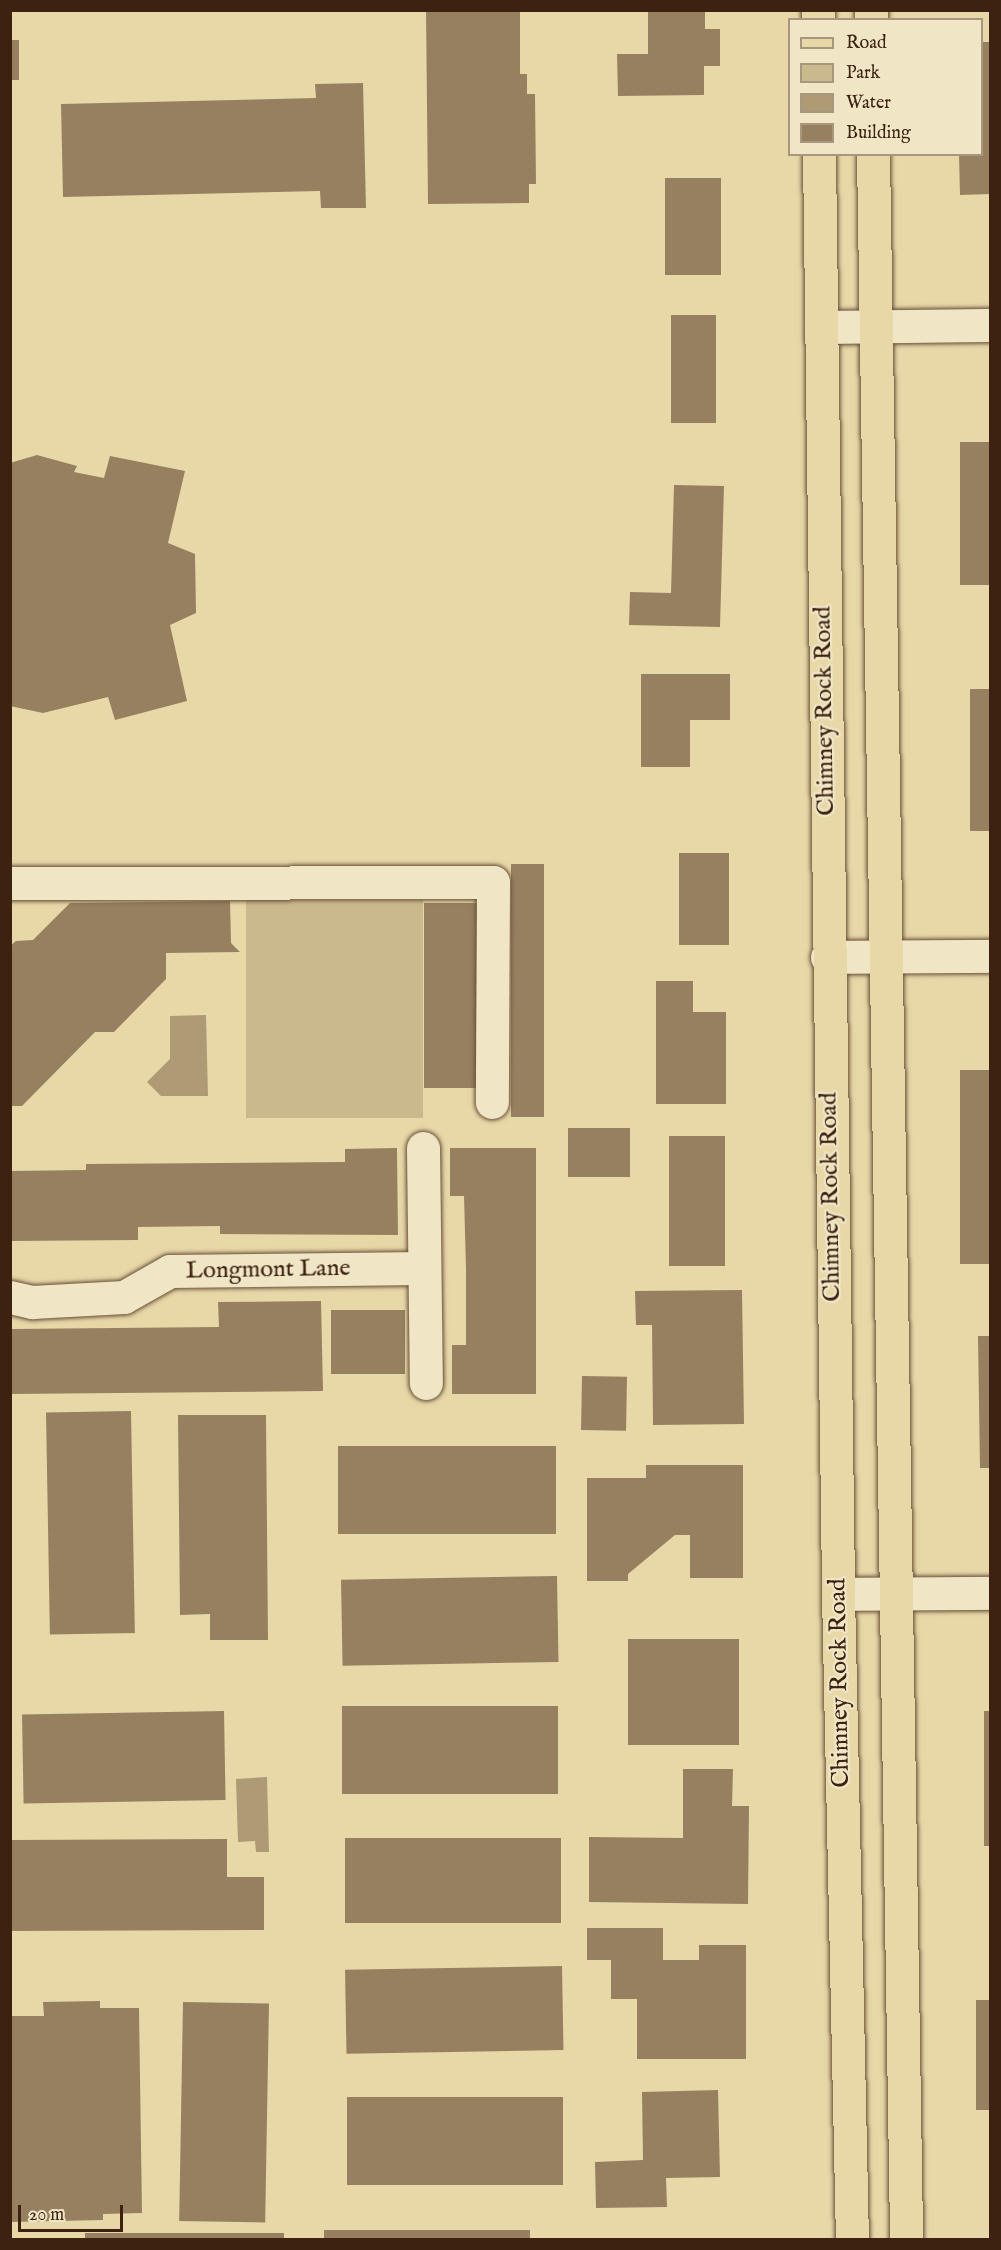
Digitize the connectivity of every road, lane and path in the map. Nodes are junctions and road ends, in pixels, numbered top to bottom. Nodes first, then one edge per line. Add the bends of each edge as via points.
1 (819, 156) edge
2 (873, 156) edge
3 (990, 326) edge
4 (821, 327) junction
5 (875, 327) junction
6 (10, 883) edge
7 (990, 956) edge
8 (827, 957) junction
9 (886, 957) junction
10 (492, 1102) dead end
11 (423, 1148) dead end
12 (424, 1268) junction
13 (10, 1297) edge
14 (426, 1383) dead end
15 (894, 1593) junction
16 (990, 1593) edge
17 (837, 1594) junction
18 (852, 2240) edge
19 (906, 2240) edge

1 - 4 main road, Chimney Rock Road
2 - 5 main road
3 - 5 street
4 - 5 street
4 - 8 main road, Chimney Rock Road
5 - 9 main road
6 - 10 street via 493,882
7 - 9 street
8 - 9 street
8 - 17 main road, Chimney Rock Road
9 - 15 main road
11 - 12 street
12 - 13 street, Longmont Lane via 170,1271 124,1297 32,1302
12 - 14 street
15 - 16 street
15 - 17 street
15 - 19 main road
17 - 18 main road, Chimney Rock Road

